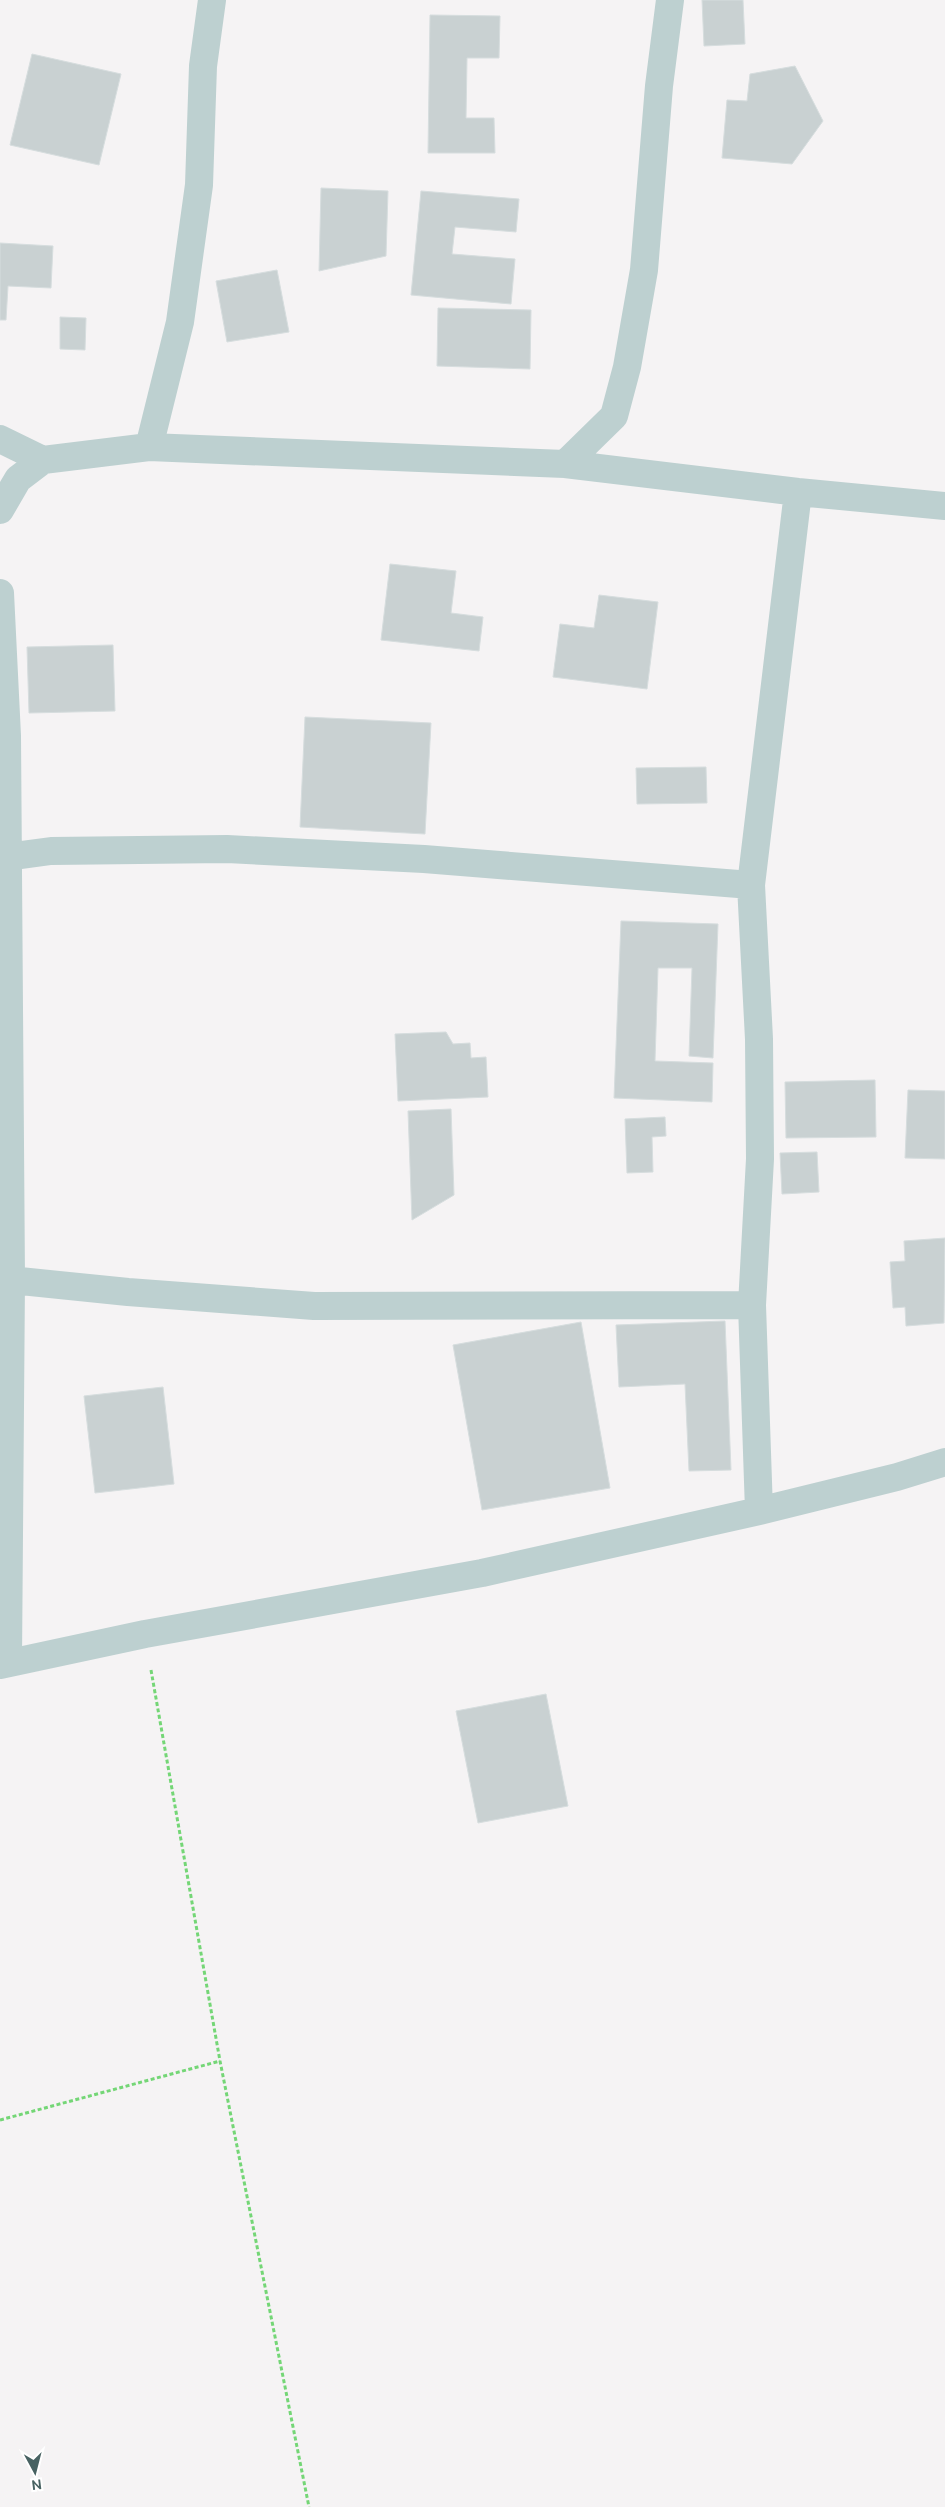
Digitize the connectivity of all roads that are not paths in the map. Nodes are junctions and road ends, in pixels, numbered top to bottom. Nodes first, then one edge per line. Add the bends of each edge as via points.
1 (212, 0) edge
2 (670, 0) edge
3 (0, 439) edge
4 (149, 447) junction
5 (43, 460) junction
6 (565, 464) junction
7 (798, 492) junction
8 (945, 506) edge
9 (0, 510) edge
10 (0, 593) edge
11 (3, 858) edge
12 (751, 886) junction
13 (5, 1279) edge
14 (752, 1305) junction
15 (945, 1462) edge
16 (759, 1511) junction
17 (4, 1663) edge

1 - 4 street via 203,66 199,185 180,322
2 - 6 street via 659,86 644,270 627,367 614,416
3 - 5 street
4 - 5 street
4 - 6 street
5 - 9 street via 18,479
6 - 7 street
7 - 8 street
7 - 12 street
10 - 11 street via 7,736
11 - 12 street via 51,851 227,850 424,859
11 - 13 street
12 - 14 street via 759,1039 760,1159
13 - 14 street via 314,1306
13 - 17 street
14 - 16 street
15 - 16 street
16 - 17 street via 482,1573

